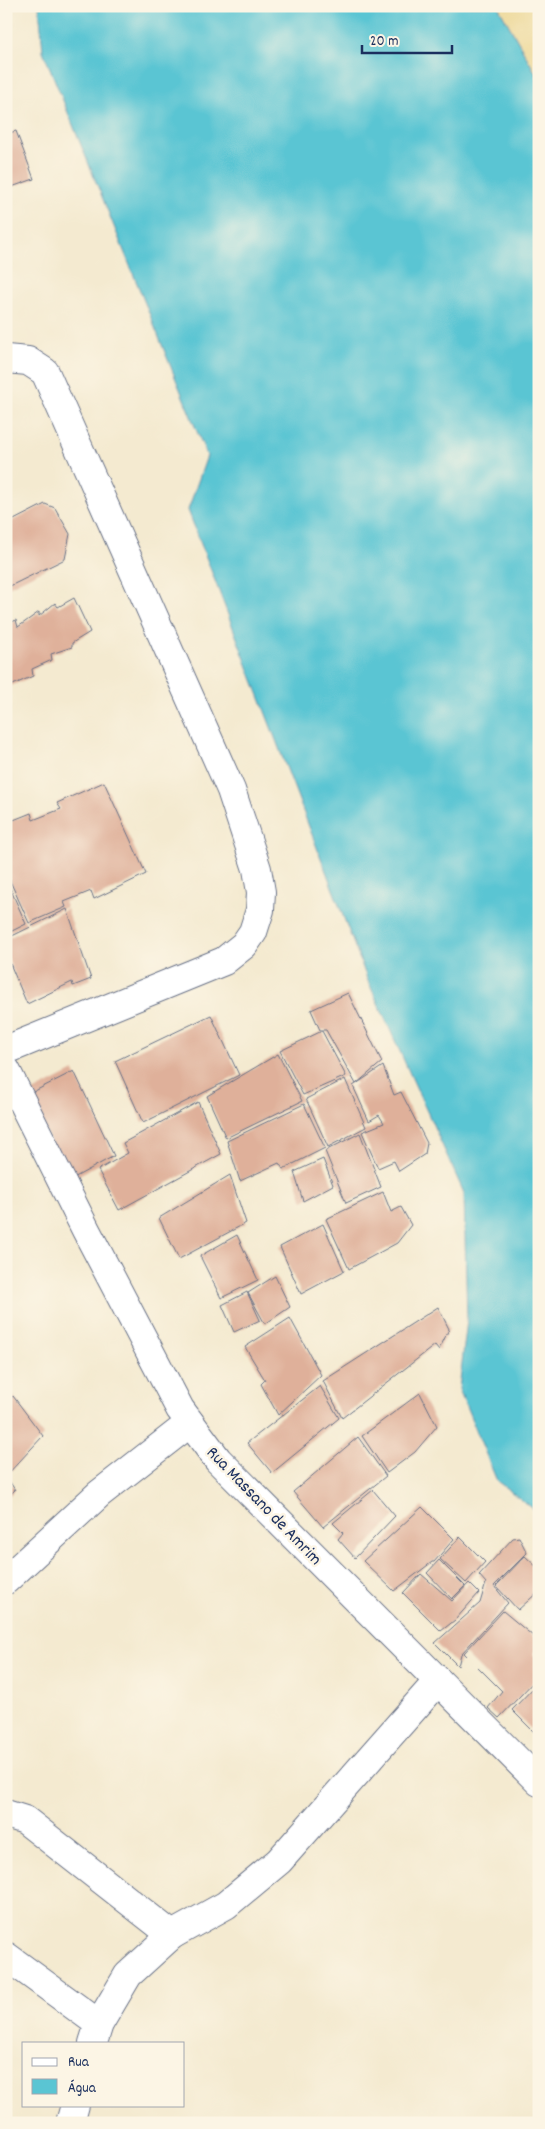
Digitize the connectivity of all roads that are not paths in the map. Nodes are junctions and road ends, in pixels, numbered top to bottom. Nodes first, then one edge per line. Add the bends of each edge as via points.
1 (6, 359) edge
2 (6, 1050) edge
3 (6, 1070) edge
4 (190, 1423) junction
5 (6, 1580) edge
6 (438, 1681) junction
7 (539, 1782) edge
8 (6, 1814) edge
9 (172, 1935) junction
10 (6, 1956) edge
11 (96, 2034) edge
12 (75, 2106) edge
13 (70, 2123) edge

1 - 2 street via 28,361 45,372 231,790 257,868 261,892 260,910 253,932 244,945 224,960
3 - 4 street, Rua Massano de Amrim via 86,1230
4 - 5 street via 99,1494
4 - 6 street, Rua Massano de Amrim via 218,1460
6 - 7 street, Rua Massano de Amrim
6 - 9 street via 279,1860 226,1906
8 - 9 street via 26,1820
9 - 11 street via 128,1975
10 - 11 street
12 - 13 street

